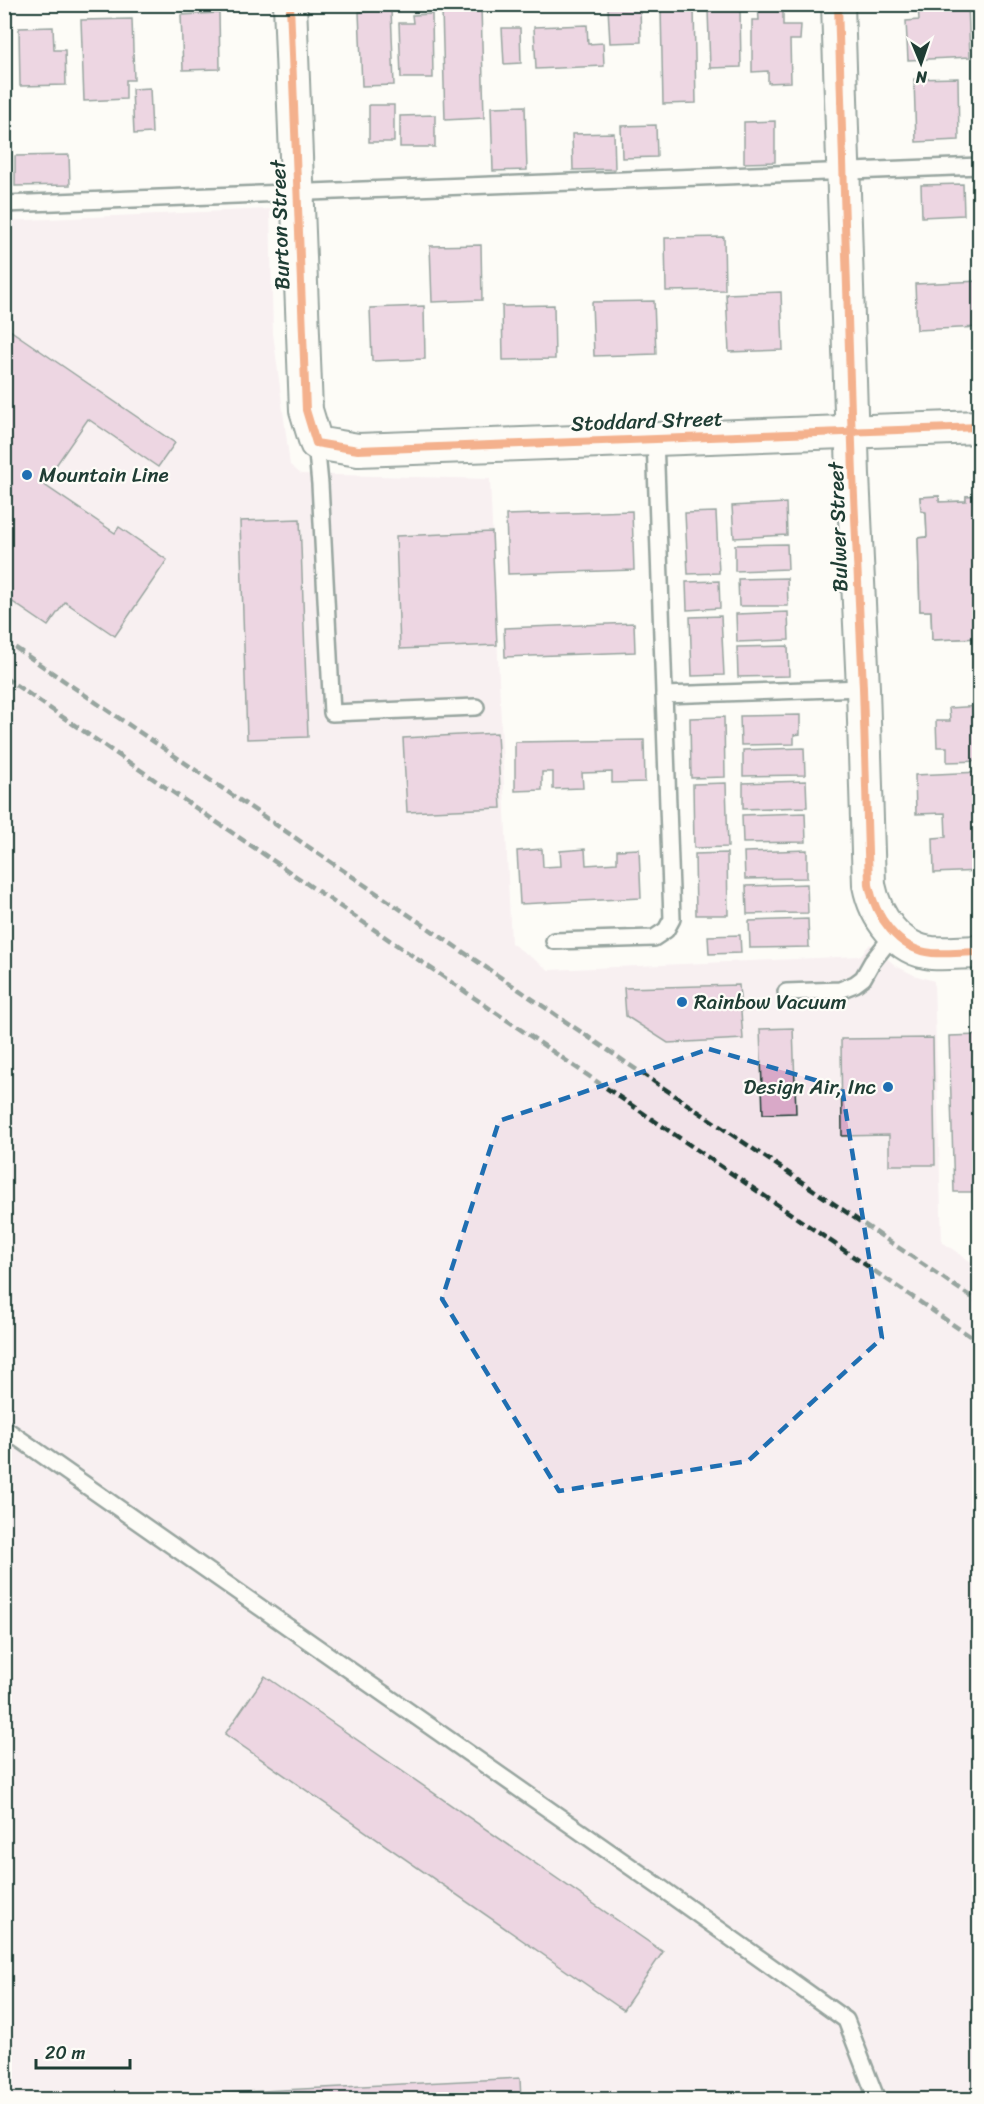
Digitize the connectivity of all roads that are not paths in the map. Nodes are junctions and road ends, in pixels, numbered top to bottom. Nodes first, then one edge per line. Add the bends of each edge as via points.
1 (290, 4) edge
2 (838, 4) edge
3 (980, 166) edge
4 (844, 171) junction
5 (297, 192) junction
6 (4, 204) edge
7 (980, 427) edge
8 (852, 431) junction
9 (655, 438) junction
10 (316, 443) junction
11 (863, 688) junction
12 (664, 695) junction
13 (476, 707) dead end
14 (894, 934) junction
15 (554, 941) dead end
16 (980, 952) edge
17 (786, 992) dead end
18 (4, 1428) edge
19 (877, 2100) edge

1 - 5 street, Burton Street
2 - 4 street, Bulwer Street
3 - 4 lane
4 - 5 lane
4 - 8 street, Bulwer Street
5 - 6 lane
5 - 10 street, Burton Street via 306,410
7 - 8 street, Stoddard Street
8 - 9 street, Stoddard Street
8 - 11 street, Bulwer Street
9 - 10 street, Stoddard Street via 358,450
9 - 12 lane
10 - 13 lane via 332,713
11 - 12 lane
11 - 14 street, Bulwer Street via 869,885 876,908
12 - 15 lane via 670,924 654,938
14 - 16 street via 910,946 931,953
14 - 17 lane via 855,984 840,990
18 - 19 lane via 846,2020

